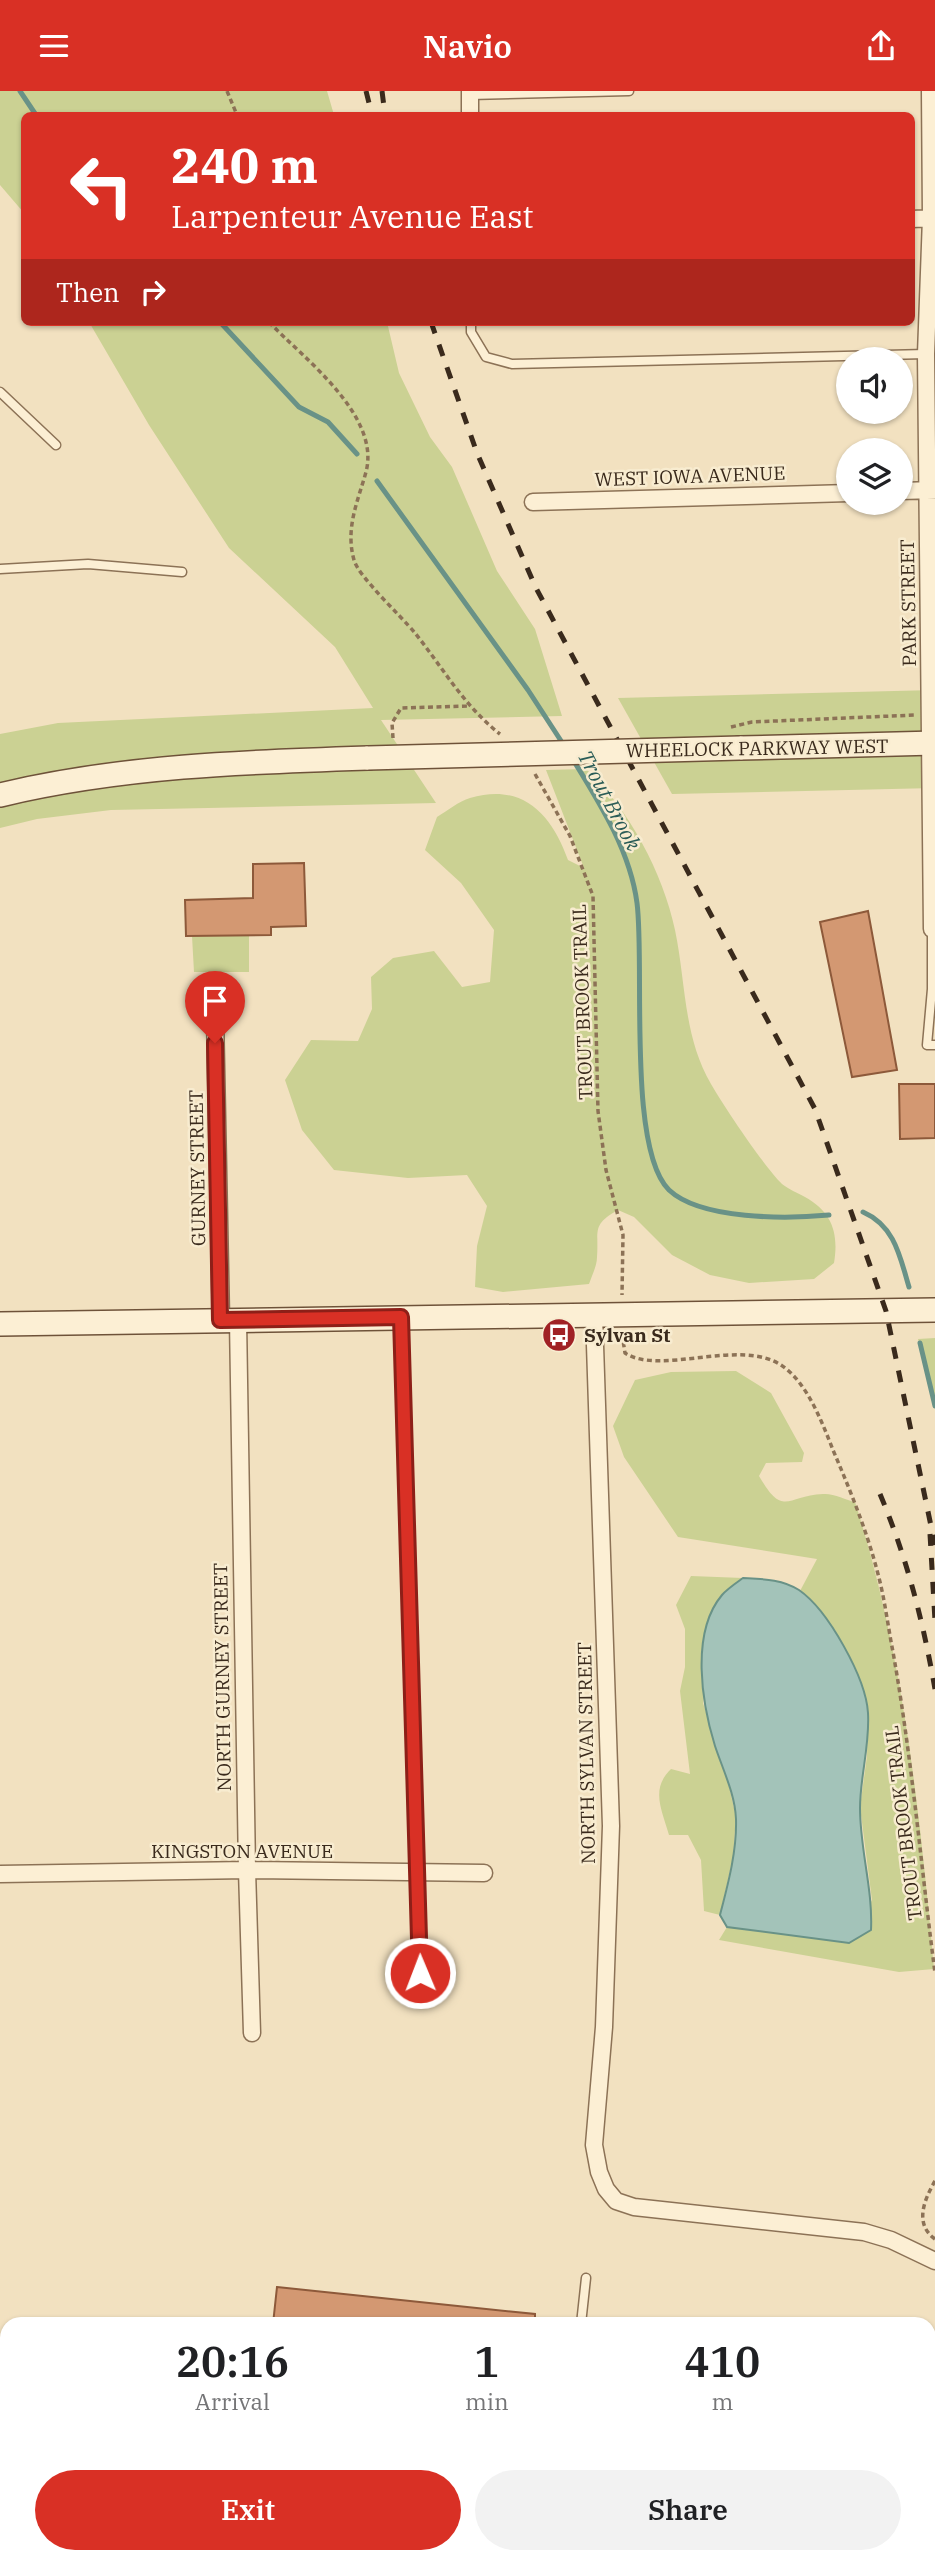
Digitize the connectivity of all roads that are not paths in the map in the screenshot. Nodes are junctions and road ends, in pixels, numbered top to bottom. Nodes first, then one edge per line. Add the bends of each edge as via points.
1 (629, 91) edge
2 (930, 91) edge
3 (470, 93) edge
4 (470, 112) edge
5 (933, 218) edge
6 (915, 219) edge
7 (471, 326) edge
8 (926, 354) junction
9 (0, 392) edge
10 (56, 445) dead end
11 (931, 490) edge
12 (913, 491) edge
13 (836, 493) edge
14 (533, 502) dead end
15 (0, 569) edge
16 (182, 572) dead end
17 (933, 743) edge
18 (0, 795) edge
19 (932, 929) joint
20 (934, 989) edge
21 (215, 1015) dead end
22 (935, 1045) edge
23 (935, 1310) edge
24 (594, 1315) junction
25 (401, 1317) junction
26 (229, 1320) junction
27 (0, 1324) edge
28 (247, 1870) junction
29 (417, 1872) junction
30 (484, 1873) dead end
31 (0, 1874) edge
32 (421, 1993) dead end
33 (252, 2033) dead end
34 (935, 2260) edge
35 (586, 2278) dead end
36 (582, 2317) edge

1 - 3 lane
2 - 5 street, PARK STREET
3 - 4 street
5 - 6 street
5 - 8 street, PARK STREET
7 - 8 lane via 486,357 512,364
8 - 11 street, PARK STREET
9 - 10 lane
11 - 12 street
11 - 17 street, PARK STREET
13 - 14 street, WEST IOWA AVENUE
15 - 16 lane via 88,564
17 - 18 street, WHEELOCK PARKWAY WEST, bridge via 215,763 79,779
17 - 19 street, PARK STREET
19 - 20 lane, PARK STREET
20 - 22 lane, PARK STREET via 927,1045
21 - 26 street, GURNEY STREET
23 - 24 street
24 - 25 street
24 - 34 street, NORTH SYLVAN STREET via 611,1826 604,2027 594,2145 599,2172 616,2201 634,2207 863,2232
25 - 26 street
25 - 29 lane
26 - 27 street
26 - 28 street, NORTH GURNEY STREET
28 - 29 street, KINGSTON AVENUE
28 - 31 street, KINGSTON AVENUE
28 - 33 street, NORTH GURNEY STREET
29 - 30 street, KINGSTON AVENUE
29 - 32 lane
35 - 36 lane

